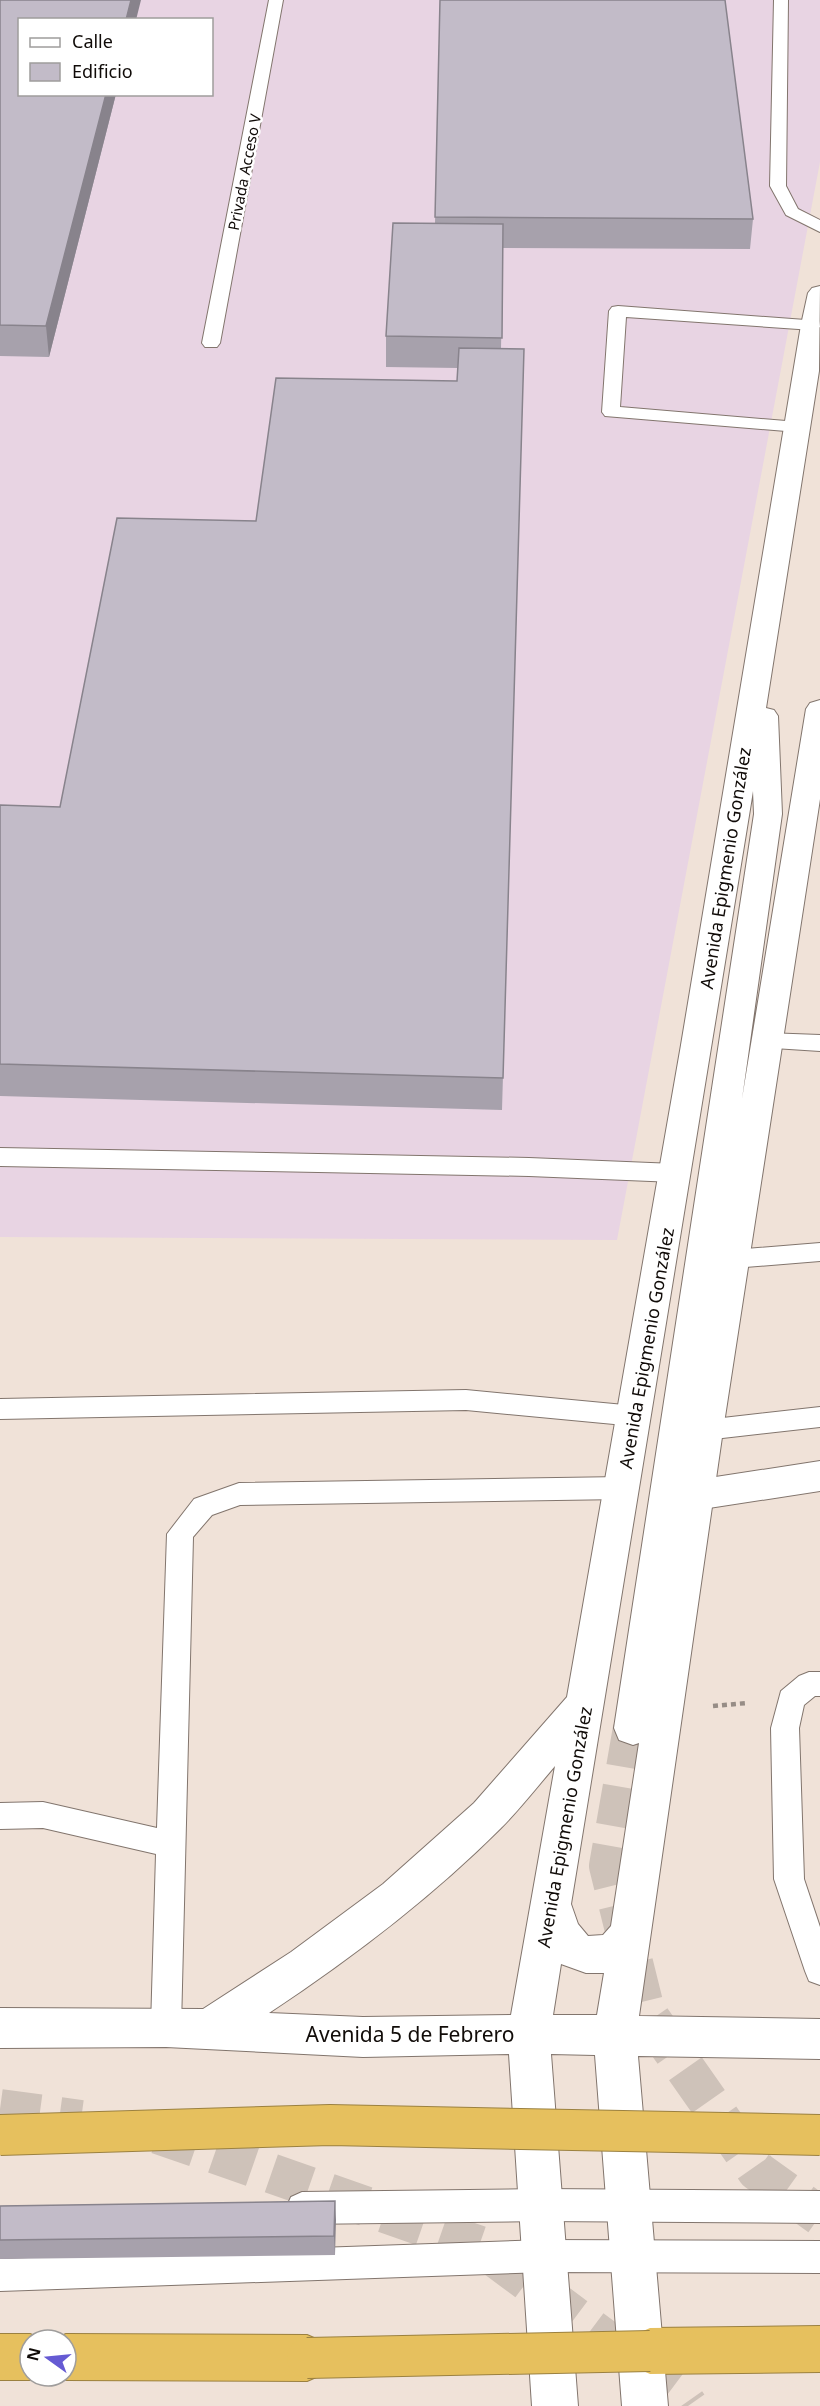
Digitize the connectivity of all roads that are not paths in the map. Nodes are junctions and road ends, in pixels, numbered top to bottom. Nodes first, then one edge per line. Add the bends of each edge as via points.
1 (276, 0) edge
2 (781, 0) edge
3 (820, 227) edge
4 (820, 294) edge
5 (813, 325) junction
6 (211, 343) dead end
7 (798, 427) junction
8 (762, 646) junction
9 (820, 709) edge
10 (811, 827) edge
11 (766, 1041) junction
12 (820, 1043) edge
13 (0, 1157) edge
14 (675, 1173) junction
15 (820, 1252) edge
16 (732, 1259) junction
17 (0, 1409) edge
18 (635, 1416) junction
19 (820, 1417) edge
20 (705, 1430) junction
21 (820, 1476) edge
22 (622, 1488) junction
23 (696, 1496) junction
24 (820, 1684) edge
25 (585, 1704) junction
26 (633, 1728) tunnel mouth
27 (0, 1816) edge
28 (171, 1844) junction
29 (552, 1906) junction
30 (632, 1927) junction
31 (820, 1971) edge
32 (166, 2026) junction
33 (0, 2028) edge
34 (210, 2028) junction
35 (529, 2034) junction
36 (615, 2036) junction
37 (820, 2039) edge
38 (0, 2135) edge
39 (820, 2135) edge
40 (541, 2205) junction
41 (629, 2207) junction
42 (820, 2207) edge
43 (270, 2208) edge
44 (545, 2256) junction
45 (633, 2257) junction
46 (820, 2257) edge
47 (0, 2275) edge
48 (820, 2349) edge
49 (0, 2357) edge
50 (18, 2357) edge
51 (78, 2358) edge
52 (555, 2406) edge
53 (645, 2406) edge

1 - 6 lane, Privada Acceso V
2 - 3 lane via 778,186 792,212
4 - 5 main road, Avenida Epigmenio González
5 - 7 main road, Avenida Epigmenio González
5 - 7 lane via 618,311 611,412
7 - 8 main road, Avenida Epigmenio González
8 - 14 main road, Avenida Epigmenio González
8 - 26 main road via 768,814
9 - 10 main road
10 - 11 main road
11 - 12 lane
11 - 16 main road
13 - 14 lane
14 - 18 main road, Avenida Epigmenio González
15 - 16 lane
16 - 20 main road
17 - 18 lane via 466,1400
18 - 22 main road, Avenida Epigmenio González
19 - 20 lane
20 - 23 main road
21 - 23 main road
22 - 25 main road, Avenida Epigmenio González
22 - 28 lane via 239,1494 203,1508 180,1534
23 - 30 main road
24 - 31 lane via 809,1684 791,1699 785,1728 789,1879
25 - 29 main road, Avenida Epigmenio González
25 - 34 main road via 488,1815 397,1897 306,1965
27 - 28 lane via 43,1815
28 - 32 lane
29 - 30 main road via 570,1946 587,1955 606,1954 621,1946
29 - 35 main road, Avenida Epigmenio González
30 - 36 main road
32 - 33 main road, Avenida 5 de Febrero
32 - 34 main road, Avenida 5 de Febrero
34 - 35 main road, Avenida 5 de Febrero via 363,2037
35 - 36 main road, Avenida 5 de Febrero
35 - 40 main road, Avenida Epigmenio González
36 - 37 main road, Avenida 5 de Febrero
36 - 41 main road
38 - 39 highway, bridge via 330,2125
40 - 41 lane
40 - 43 lane
40 - 44 main road, Avenida Epigmenio González
41 - 42 lane
41 - 45 main road
44 - 45 lane
44 - 47 lane
44 - 52 main road, Avenida Epigmenio González
45 - 46 lane
45 - 53 main road
48 - 51 highway, bridge
49 - 50 highway

